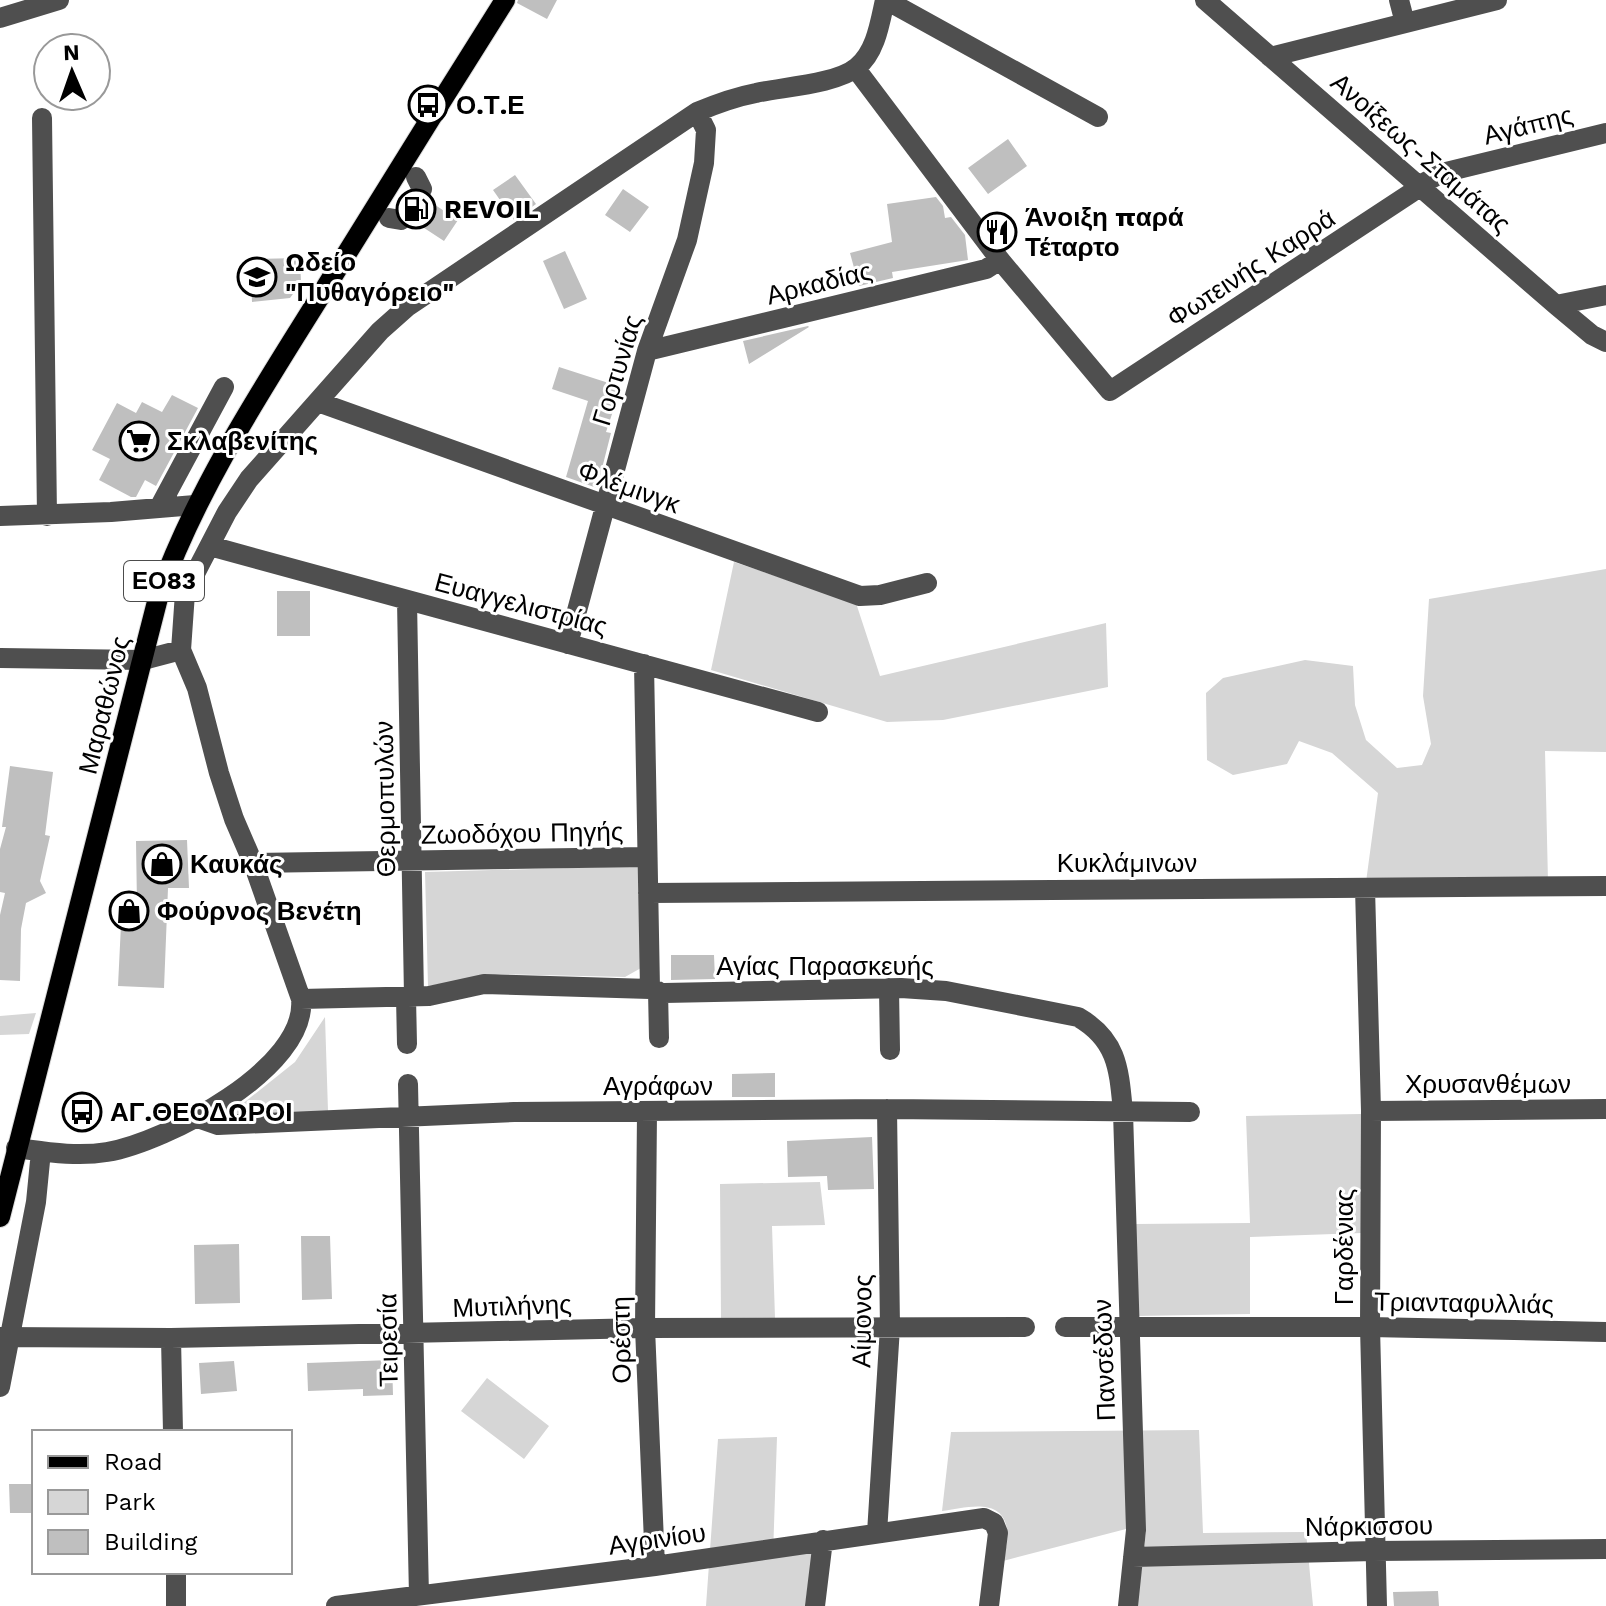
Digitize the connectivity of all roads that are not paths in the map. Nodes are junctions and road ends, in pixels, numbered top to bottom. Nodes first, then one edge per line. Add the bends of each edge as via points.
1 (59, 0) edge
2 (505, 0) edge
3 (886, 0) edge
4 (1205, 0) edge
5 (1399, 0) edge
6 (1497, 0) edge
7 (28, 4) edge
8 (0, 18) edge
9 (1405, 23) junction
10 (1270, 57) junction
11 (856, 69) junction
12 (697, 112) junction
13 (1098, 117) dead end
14 (42, 118) dead end
15 (1606, 133) edge
16 (416, 177) dead end
17 (1418, 186) junction
18 (389, 218) dead end
19 (1000, 260) junction
20 (1606, 295) edge
21 (1556, 305) junction
22 (1606, 342) edge
23 (647, 351) junction
24 (224, 387) dead end
25 (318, 402) junction
26 (195, 505) junction
27 (604, 506) junction
28 (159, 508) junction
29 (0, 516) edge
30 (47, 516) junction
31 (210, 546) junction
32 (927, 583) dead end
33 (407, 600) junction
34 (568, 644) junction
35 (181, 650) junction
36 (0, 658) edge
37 (143, 660) junction
38 (644, 664) junction
39 (818, 712) dead end
40 (647, 857) junction
41 (412, 861) junction
42 (253, 863) junction
43 (1606, 886) edge
44 (1365, 888) junction
45 (648, 893) junction
46 (889, 988) junction
47 (654, 990) junction
48 (410, 996) junction
49 (301, 999) junction
50 (659, 1038) dead end
51 (407, 1044) dead end
52 (890, 1050) dead end
53 (408, 1084) dead end
54 (887, 1109) junction
55 (1606, 1109) edge
56 (1371, 1111) junction
57 (647, 1112) junction
58 (1123, 1112) junction
59 (1190, 1112) dead end
60 (409, 1116) junction
61 (195, 1117) junction
62 (41, 1151) junction
63 (10, 1157) edge
64 (1, 1205) edge
65 (1129, 1326) junction
66 (890, 1327) junction
67 (1025, 1327) dead end
68 (1065, 1327) dead end
69 (1370, 1327) junction
70 (645, 1328) junction
71 (1606, 1332) edge
72 (414, 1335) junction
73 (5, 1337) edge
74 (171, 1338) junction
75 (0, 1387) edge
76 (173, 1430) edge
77 (877, 1533) junction
78 (823, 1540) junction
79 (1606, 1549) edge
80 (1374, 1551) junction
81 (1133, 1557) junction
82 (655, 1566) junction
83 (176, 1574) edge
84 (419, 1596) junction
85 (444, 1600) edge
86 (176, 1606) edge
87 (336, 1606) edge
88 (815, 1606) edge
89 (989, 1606) edge
90 (1128, 1606) edge
91 (1377, 1606) edge

1 - 7 street
2 - 26 main road, Μαραθώνος / ΕΟ83
3 - 11 street via 868,55
3 - 13 street
4 - 10 street, Ανοίξεως-Σταμάτας
5 - 9 street
6 - 9 street
7 - 8 street
9 - 10 street
10 - 17 street, Ανοίξεως-Σταμάτας
11 - 12 street
11 - 19 street
12 - 23 street, Γορτυνίας via 706,130 704,163 687,240
12 - 25 street via 407,307
14 - 30 street
15 - 17 street, Αγάπης via 1442,173
16 - 18 street via 422,189 401,220
17 - 19 street, Φωτεινής Καρρά via 1110,391
17 - 21 street, Ανοίξεως-Σταμάτας
19 - 23 street, Αρκαδίας via 986,269
20 - 21 street
21 - 22 street, Ανοίξεως-Σταμάτας
23 - 27 street, Γορτυνίας
24 - 28 street
25 - 27 street, Φλέμινγκ
25 - 31 street via 249,479
26 - 28 street
26 - 37 main road, Μαραθώνος / ΕΟ83 via 159,594
27 - 32 street, Φλέμινγκ via 860,596
27 - 34 street, Γορτυνίας
28 - 30 street
29 - 30 street
31 - 33 street, Ευαγγελιστρίας
31 - 35 street via 185,593
33 - 34 street, Ευαγγελιστρίας
33 - 41 street, Θερμοπυλών
34 - 38 street, Ευαγγελιστρίας
35 - 37 street
35 - 42 street via 197,688 230,808
36 - 37 street
37 - 63 main road, Μαραθώνος / ΕΟ83
38 - 39 street, Ευαγγελιστρίας
38 - 40 street
40 - 41 street, Ζωοδόχου Πηγής
40 - 45 street
41 - 42 street, Ζωοδόχου Πηγής
41 - 48 street, Θερμοπυλών
42 - 49 street
43 - 44 street, Κυκλάμινων
44 - 45 street, Κυκλάμινων
44 - 56 street, Γαρδένιας
45 - 47 street
46 - 47 street, Αγίας Παρασκευής
46 - 52 street
46 - 58 street, Αγίας Παρασκευής via 946,991 1078,1017 1108,1042 1119,1072
47 - 48 street, Αγίας Παρασκευής via 484,984
47 - 50 street
48 - 49 street, Αγίας Παρασκευής
48 - 51 street
49 - 61 street via 295,1034 276,1058 254,1079
53 - 60 street, Τειρεσία
54 - 57 street, Αγράφων
54 - 58 street, Αγράφων
54 - 66 street, Αίμονος
55 - 56 street, Χρυσανθέμων
56 - 69 street, Γαρδένιας
57 - 60 street, Αγράφων
57 - 70 street, Ορέστη
58 - 59 street, Αγράφων
58 - 65 street, Πανσέδων
60 - 61 street, Αγράφων via 218,1125
60 - 72 street, Τειρεσία
61 - 62 street via 108,1151
62 - 63 street
62 - 73 street via 36,1202
63 - 64 main road, Μαραθώνος / ΕΟ83
65 - 68 street
65 - 69 street, Τριανταφυλλιάς
65 - 81 street, Πανσέδων
66 - 67 street, Μυτιλήνης
66 - 70 street, Μυτιλήνης
66 - 77 street, Αίμονος
69 - 71 street, Τριανταφυλλιάς
69 - 80 street, Γαρδένιας
70 - 72 street, Μυτιλήνης
70 - 82 street, Ορέστη
72 - 74 street, Μυτιλήνης
72 - 84 street, Τειρεσία
73 - 74 street, Μυτιλήνης
73 - 75 street
74 - 76 street
77 - 78 street, Αγρινίου
77 - 89 street, Αγρινίου via 984,1518 994,1523 998,1533
78 - 82 street, Αγρινίου
78 - 88 street
79 - 80 street, Νάρκισσου
80 - 81 street, Νάρκισσου
80 - 91 street, Γαρδένιας
81 - 90 street, Πανσέδων
82 - 85 street, Αγρινίου
83 - 86 street
84 - 85 street, Αγρινίου
84 - 87 street, Αγρινίου

